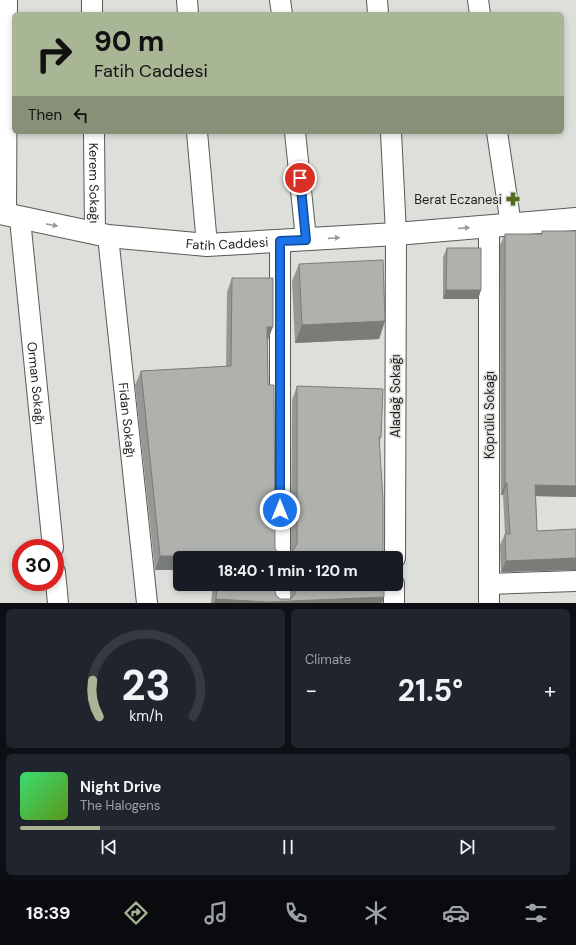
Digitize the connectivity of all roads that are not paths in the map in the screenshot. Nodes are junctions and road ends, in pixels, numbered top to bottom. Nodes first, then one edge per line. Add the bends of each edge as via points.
1 (7, 0) edge
2 (92, 0) edge
3 (186, 0) edge
4 (280, 0) edge
5 (376, 0) edge
6 (478, 0) edge
7 (92, 12) edge
8 (188, 12) edge
9 (282, 12) edge
10 (378, 12) edge
11 (480, 12) edge
12 (94, 134) edge
13 (197, 134) edge
14 (295, 134) edge
15 (391, 134) edge
16 (497, 134) edge
17 (9, 216) edge
18 (576, 218) edge
19 (511, 225) junction
20 (489, 226) junction
21 (396, 234) junction
22 (101, 235) junction
23 (306, 240) junction
24 (280, 241) junction
25 (206, 245) junction
26 (52, 539) edge
27 (280, 551) edge
28 (394, 551) edge
29 (576, 581) edge
30 (57, 591) edge
31 (280, 591) edge
32 (394, 591) edge
33 (489, 594) edge
34 (58, 603) edge
35 (147, 603) edge
36 (280, 603) edge
37 (394, 603) edge

1 - 17 street, Orman Sokağı
2 - 7 street
3 - 8 street
4 - 9 street
5 - 10 street
6 - 11 street
12 - 22 street, Kerem Sokağı
13 - 25 street
14 - 23 street
15 - 21 street, Aladağ Sokağı
16 - 19 street
17 -> 22 main road, Fatih Caddesi
17 - 26 street, Orman Sokağı
18 - 19 main road, Fatih Caddesi
19 - 20 main road, Fatih Caddesi
21 -> 20 main road, Fatih Caddesi
20 - 33 street, Köprülü Sokağı
23 -> 21 main road, Fatih Caddesi
21 - 28 street, Aladağ Sokağı
22 - 25 main road, Fatih Caddesi
22 - 35 street, Fidan Sokağı
23 - 24 main road, Fatih Caddesi
24 - 25 main road, Fatih Caddesi
24 - 27 street
29 - 33 street
30 - 34 street
31 - 36 street
32 - 37 street

